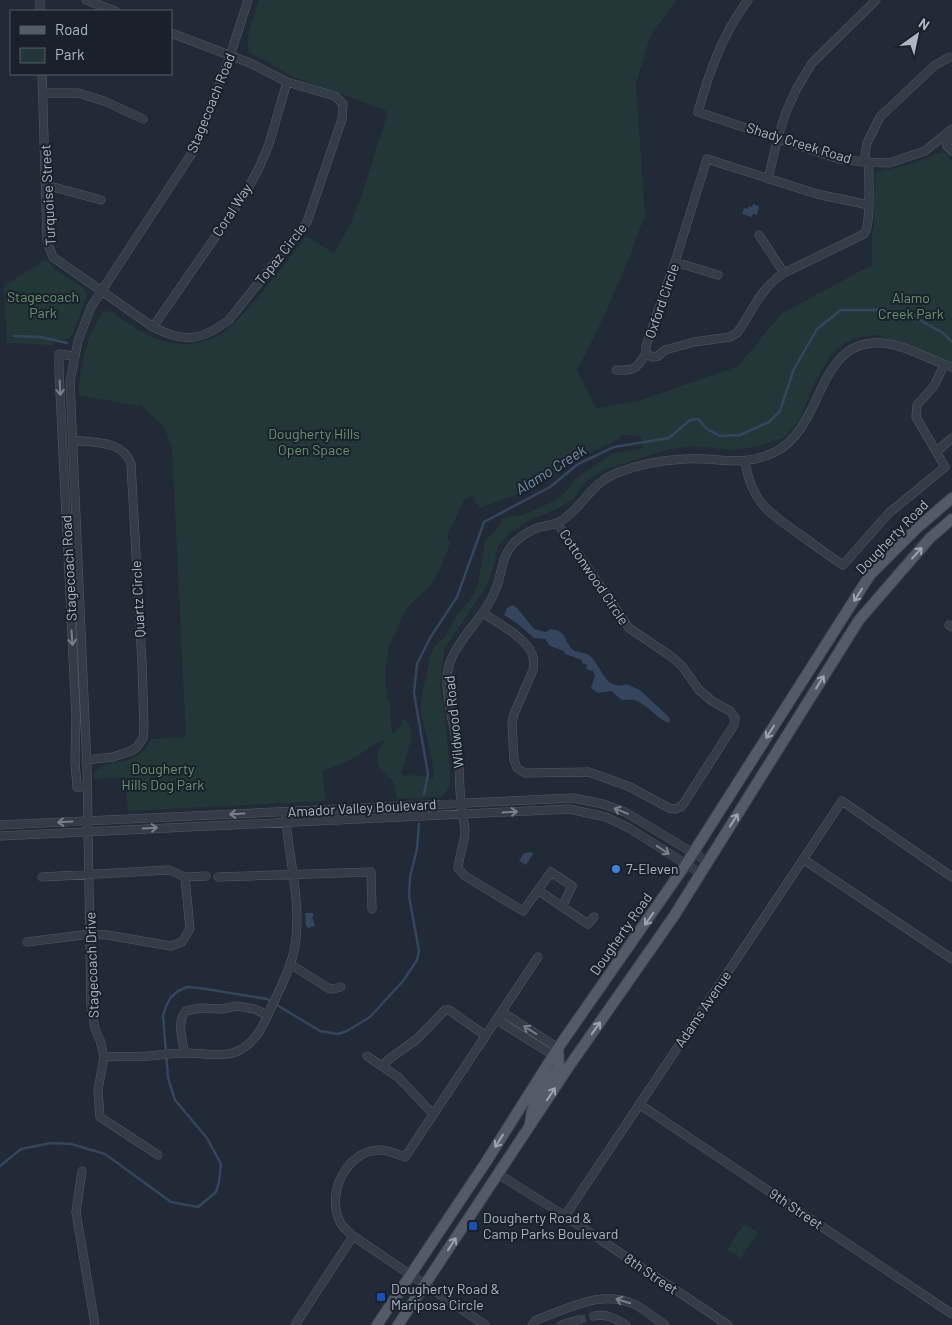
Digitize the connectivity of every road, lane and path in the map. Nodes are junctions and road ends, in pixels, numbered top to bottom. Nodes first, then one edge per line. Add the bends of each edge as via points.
1 (86, 0) edge
2 (248, 0) edge
3 (748, 0) edge
4 (876, 0) edge
5 (112, 10) edge
6 (172, 33) edge
7 (230, 56) junction
8 (950, 57) dead end
9 (42, 75) edge
10 (287, 82) junction
11 (43, 93) junction
12 (143, 119) dead end
13 (952, 129) edge
14 (778, 137) junction
15 (948, 137) edge
16 (952, 151) edge
17 (867, 162) junction
18 (768, 179) junction
19 (46, 185) junction
20 (100, 200) dead end
21 (869, 205) junction
22 (759, 235) dead end
23 (676, 262) junction
24 (784, 272) junction
25 (718, 275) dead end
26 (101, 292) junction
27 (153, 327) junction
28 (646, 353) junction
29 (74, 356) junction
30 (948, 366) edge
31 (616, 370) dead end
32 (952, 438) edge
33 (72, 440) junction
34 (936, 452) junction
35 (952, 461) edge
36 (744, 462) junction
37 (73, 465) junction
38 (64, 466) junction
39 (945, 467) junction
40 (952, 498) edge
41 (952, 519) edge
42 (557, 523) junction
43 (77, 547) junction
44 (67, 548) junction
45 (483, 614) junction
46 (73, 658) junction
47 (83, 658) junction
48 (86, 760) junction
49 (87, 787) junction
50 (461, 802) junction
51 (286, 812) junction
52 (462, 814) junction
53 (87, 821) junction
54 (286, 822) junction
55 (0, 825) edge
56 (87, 831) junction
57 (0, 836) edge
58 (693, 852) junction
59 (804, 859) junction
60 (708, 862) junction
61 (686, 864) junction
62 (700, 873) junction
63 (89, 874) junction
64 (294, 875) junction
65 (206, 876) dead end
66 (42, 877) dead end
67 (185, 877) junction
68 (218, 877) dead end
69 (952, 877) edge
70 (539, 891) junction
71 (562, 907) junction
72 (372, 909) dead end
73 (594, 917) dead end
74 (90, 934) junction
75 (27, 942) dead end
76 (538, 957) dead end
77 (952, 959) edge
78 (290, 964) junction
79 (341, 987) dead end
80 (502, 1012) junction
81 (268, 1014) junction
82 (497, 1020) junction
83 (486, 1036) junction
84 (555, 1052) junction
85 (182, 1053) junction
86 (367, 1056) dead end
87 (104, 1057) junction
88 (383, 1066) junction
89 (639, 1104) junction
90 (434, 1114) junction
91 (530, 1126) junction
92 (158, 1156) dead end
93 (82, 1171) dead end
94 (498, 1174) junction
95 (565, 1216) junction
96 (353, 1236) junction
97 (410, 1274) junction
98 (425, 1285) junction
99 (952, 1314) edge
100 (594, 1316) tunnel mouth
101 (578, 1320) dead end
102 (95, 1325) edge
103 (295, 1325) edge
104 (377, 1325) edge
105 (398, 1325) edge
106 (486, 1325) edge
107 (532, 1325) edge
108 (561, 1325) edge
109 (626, 1325) edge
110 (665, 1325) edge
111 (728, 1325) edge

1 - 5 street
2 - 7 street, Stagecoach Road
3 - 14 street, Shady Creek Road via 719,48 698,112
4 - 14 street via 812,63 796,90
6 - 7 street, Topaz Circle
7 - 10 street, Topaz Circle
7 - 26 street, Stagecoach Road via 194,150
8 - 17 street, Oxford Circle via 935,65 880,117 867,143
9 - 11 street, Turquoise Street
10 - 27 street, Coral Way via 269,144 245,194
10 - 27 street, Topaz Circle via 335,96 343,104 342,119 307,222 229,320 216,329 202,336 186,338 170,336
11 - 12 street via 78,93
11 - 19 street, Turquoise Street
13 - 15 street, Shady Creek Road
14 - 17 street, Shady Creek Road via 839,159
14 - 18 street
15 - 16 street via 947,146
15 - 17 street, Shady Creek Road via 906,158 889,163
17 - 21 street, Oxford Circle
18 - 21 street, Oxford Circle
18 - 23 street, Oxford Circle via 707,159
19 - 20 street
19 - 26 street, Turquoise Street via 47,238 53,257
21 - 24 street, Oxford Circle via 868,229 864,234
22 - 24 street
23 - 25 street
23 - 28 street, Oxford Circle
24 - 28 street, Oxford Circle via 765,289 737,333 665,350 658,356
26 - 27 street, Topaz Circle
26 - 29 street, Stagecoach Road via 84,324
28 - 31 street via 639,365 630,371
29 - 33 street, Stagecoach Road via 70,382
29 -> 38 street, Stagecoach Road via 59,354
30 - 34 street via 917,405 916,417
30 - 36 street, Wildwood Road via 883,343 854,349 836,360 810,416 794,437 774,452
32 - 34 street
33 - 37 street, Stagecoach Road
33 - 48 street, Quartz Circle via 112,445 126,452 131,464 142,663 144,727 141,743 131,751 113,757
34 - 39 street
35 - 39 street
36 - 39 street via 752,489 775,518 843,565 889,513
36 - 42 street, Wildwood Road via 687,458 616,473 598,483 573,512
37 - 38 street
37 - 43 street, Stagecoach Road
38 - 44 street, Stagecoach Road
40 -> 58 main road, Dougherty Road via 916,528 870,575
60 -> 41 main road, Dougherty Road via 859,620 930,538
42 - 45 street, Wildwood Road via 537,528 513,545 503,558 495,591
42 - 45 street, Cottonwood Circle via 629,628 672,657 699,690 735,718 734,725 682,806 669,808 630,787 589,772 525,773 517,768 512,722 534,662 524,643
43 - 44 street
43 - 47 street, Stagecoach Road
44 -> 46 street, Stagecoach Road
45 - 50 street, Wildwood Road via 456,650 446,678 458,751
46 - 47 street
46 - 49 street, Stagecoach Road via 74,762 77,787
47 - 48 street, Stagecoach Road
48 - 49 street, Stagecoach Road
49 - 53 street, Stagecoach Road
50 - 51 street, Amador Valley Boulevard
50 - 52 street, Wildwood Road
58 -> 50 street, Amador Valley Boulevard via 625,812 603,804 573,798
51 -> 53 street, Amador Valley Boulevard
51 - 54 street
52 - 54 street, Amador Valley Boulevard
52 -> 61 street, Amador Valley Boulevard via 569,809 606,817
52 - 70 street, Wildwood Road via 465,830 458,868 465,876 523,911
53 -> 55 street, Amador Valley Boulevard
53 - 56 street, Stagecoach Road
56 -> 54 street, Amador Valley Boulevard
54 - 64 street
56 - 57 street, Amador Valley Boulevard
56 - 63 street, Stagecoach Drive
58 - 60 street, Amador Valley Boulevard
58 - 61 main road, Dougherty Road
59 - 69 street, Adams Avenue via 842,801
59 - 77 street
59 - 89 street, Adams Avenue
60 - 62 main road, Dougherty Road
61 - 62 street, Amador Valley Boulevard
61 -> 84 main road, Dougherty Road
91 -> 62 main road, Dougherty Road
63 - 66 street
63 - 67 street via 169,870
63 - 74 street, Stagecoach Drive
64 - 68 street
64 - 72 street via 371,872
64 - 78 street via 296,938
65 - 67 street
67 - 74 street via 190,929 182,942 171,946
70 - 71 street
70 - 71 street via 551,872 572,886
71 - 73 street via 588,924
74 - 75 street
74 - 87 street, Stagecoach Drive via 94,1029
76 - 80 street
78 - 79 street via 328,988
78 - 81 street
80 - 82 street
84 -> 80 street
81 - 85 street via 261,1031 240,1050 224,1054
81 - 85 street via 237,1006 186,1011 181,1018
82 - 83 street
82 - 84 street
83 - 88 street via 445,1010 417,1039
83 - 90 street
84 - 91 main road via 559,1066 535,1101
84 -> 97 main road, Dougherty Road
85 - 87 street
86 - 88 street
87 - 92 street, Stagecoach Drive via 98,1090 100,1117
88 - 90 street
89 - 95 street, Adams Avenue
89 - 99 street, 9th Street
90 - 96 street via 405,1157 380,1149 353,1160 342,1174 334,1200 340,1223
91 - 94 main road, Dougherty Road
93 - 102 street via 76,1212
94 - 95 street, 8th Street
98 -> 94 main road, Dougherty Road
95 - 111 street, 8th Street
96 - 97 street
96 - 103 street
97 - 98 street
97 - 104 main road, Dougherty Road
98 - 105 main road, Dougherty Road
98 - 106 street
100 - 109 street via 614,1317
101 - 108 street
110 -> 107 street via 637,1306 613,1298 597,1299 536,1320

